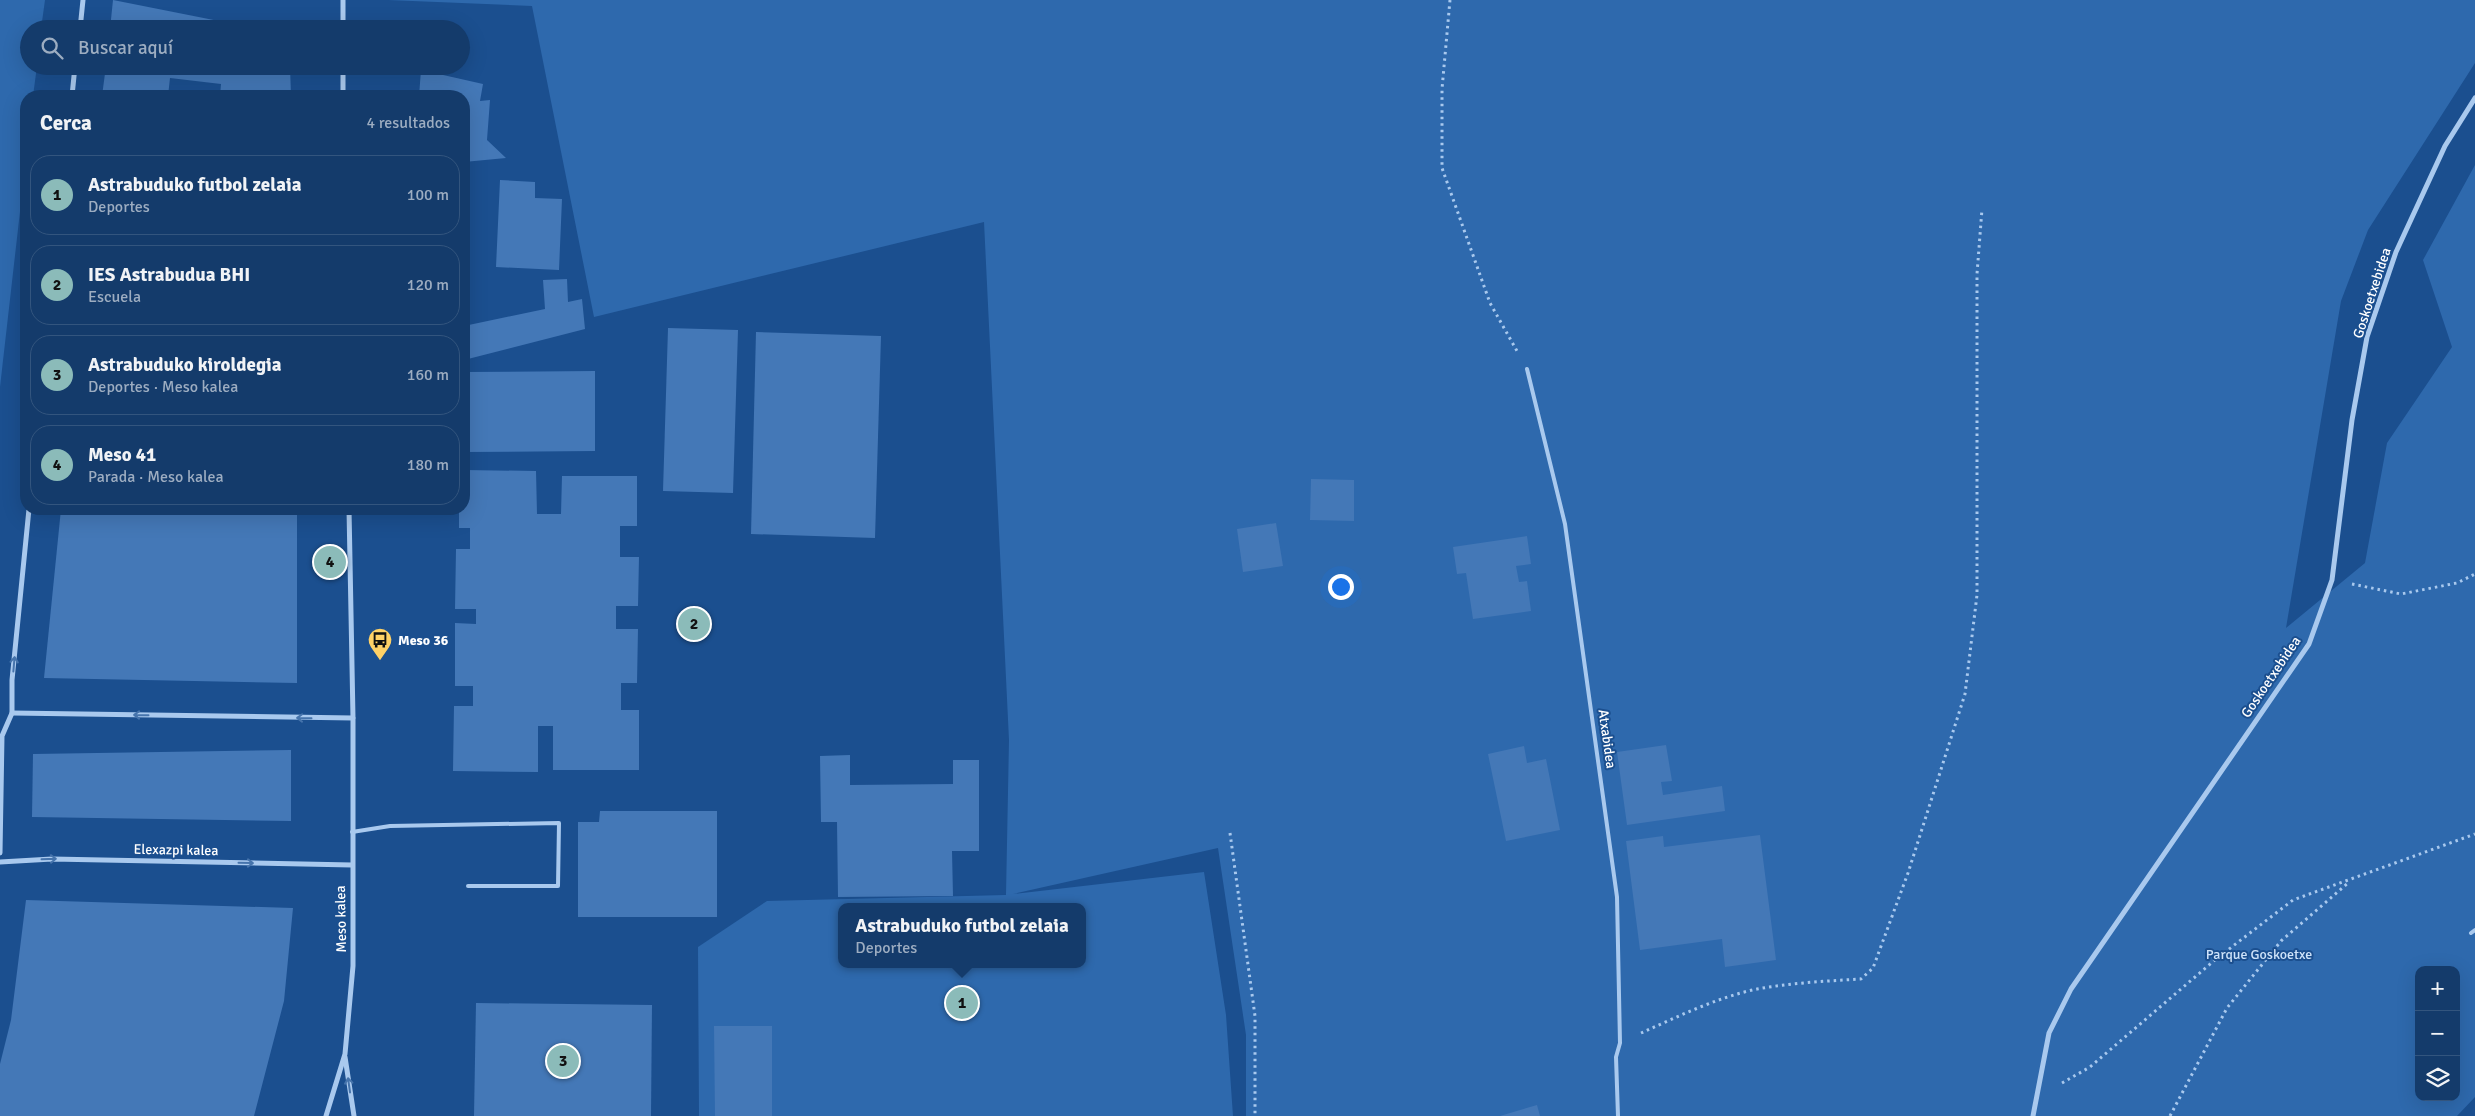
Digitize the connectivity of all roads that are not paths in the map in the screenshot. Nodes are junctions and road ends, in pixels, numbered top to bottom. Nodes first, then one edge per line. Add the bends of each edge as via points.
1 (83, 0) edge
2 (343, 0) edge
3 (81, 20) edge
4 (342, 20) edge
5 (74, 75) edge
6 (343, 75) edge
7 (73, 90) edge
8 (343, 90) edge
9 (2475, 98) edge
10 (1527, 370) road end
11 (28, 515) edge
12 (349, 515) edge
13 (12, 713) junction
14 (353, 718) junction
15 (352, 832) junction
16 (0, 854) edge
17 (0, 862) edge
18 (352, 865) junction
19 (468, 886) dead end
20 (345, 1054) junction
21 (326, 1116) edge
22 (354, 1116) edge
23 (1618, 1116) edge
24 (2033, 1116) edge

1 - 3 street
2 - 4 street
5 - 7 street
6 - 8 street
9 - 24 street, Goskoetxebidea via 2444,146 2404,234 2367,336 2352,420 2332,580 2309,644 2071,988 2048,1033
10 - 23 lane, Atxabidea via 1565,524 1617,897
13 -> 11 street via 12,680
12 - 14 street, Meso kalea
14 -> 13 street
13 - 16 street via 2,736
14 - 15 street, Meso kalea
15 - 18 street, Meso kalea
15 - 19 lane via 390,826 558,823 558,886
17 -> 18 street, Elexazpi kalea via 52,859
18 - 20 street, Meso kalea via 353,966
20 - 21 street, Meso kalea
22 -> 20 street

